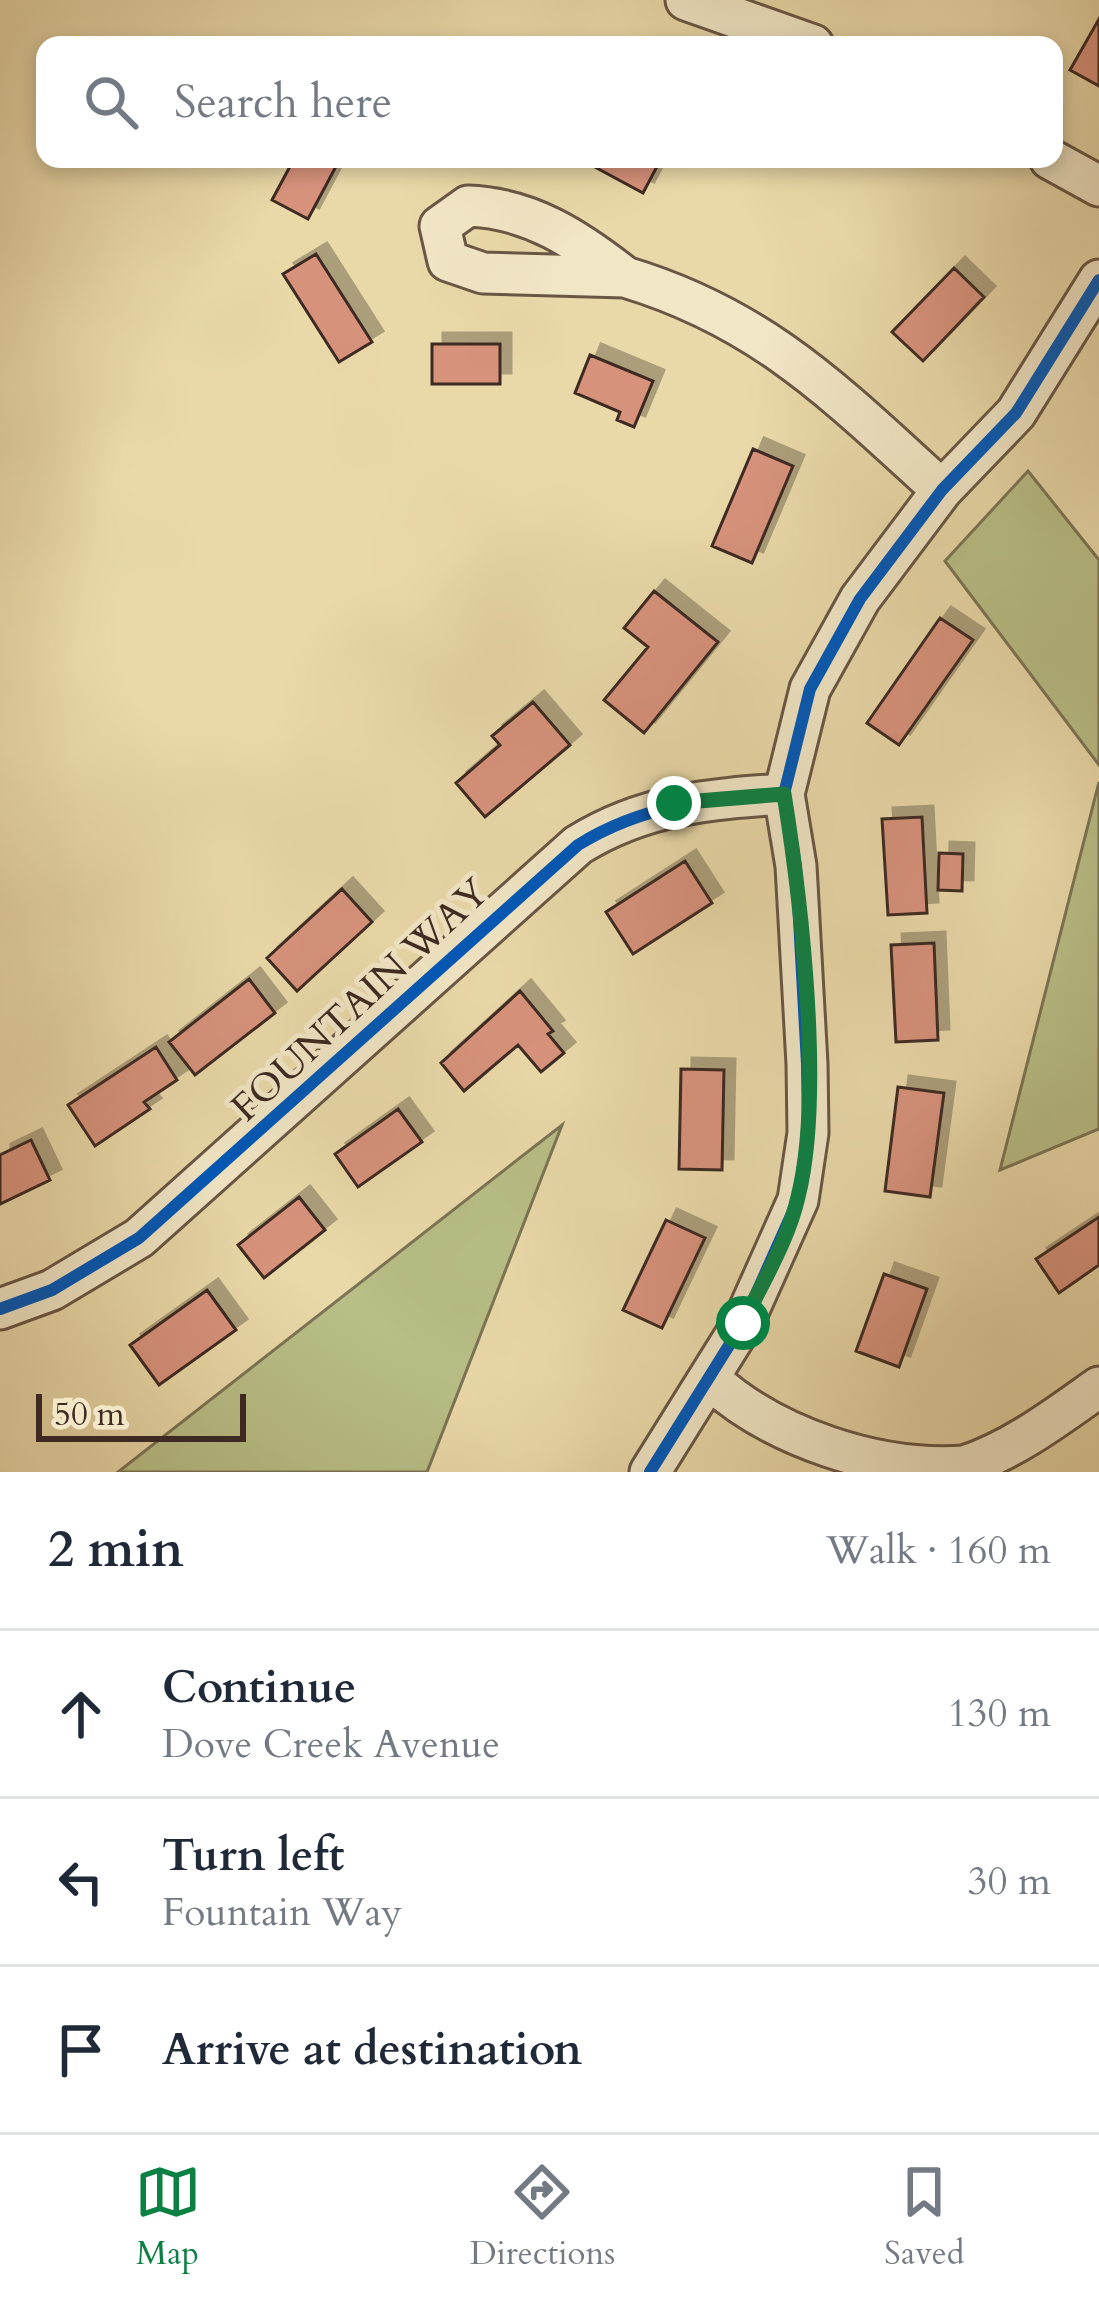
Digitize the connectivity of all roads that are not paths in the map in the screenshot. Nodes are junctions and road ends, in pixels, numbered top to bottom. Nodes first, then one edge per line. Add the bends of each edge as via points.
1 (686, 0) edge
2 (788, 36) edge
3 (1063, 166) edge
4 (1099, 186) edge
5 (625, 278) dead end
6 (1099, 280) edge
7 (942, 490) junction
8 (784, 794) junction
9 (0, 1309) edge
10 (712, 1381) junction
11 (1099, 1387) edge
12 (650, 1472) edge

1 - 2 street
3 - 4 street
5 - 7 street via 680,294 774,343
6 - 7 street via 1016,413
7 - 8 street via 860,599 810,689
8 - 9 street, FOUNTAIN WAY via 674,803 578,844 139,1238 52,1290
8 - 10 street via 805,1020 805,1166 786,1232
10 - 11 street via 741,1407 829,1453 929,1472 995,1452
10 - 12 street

